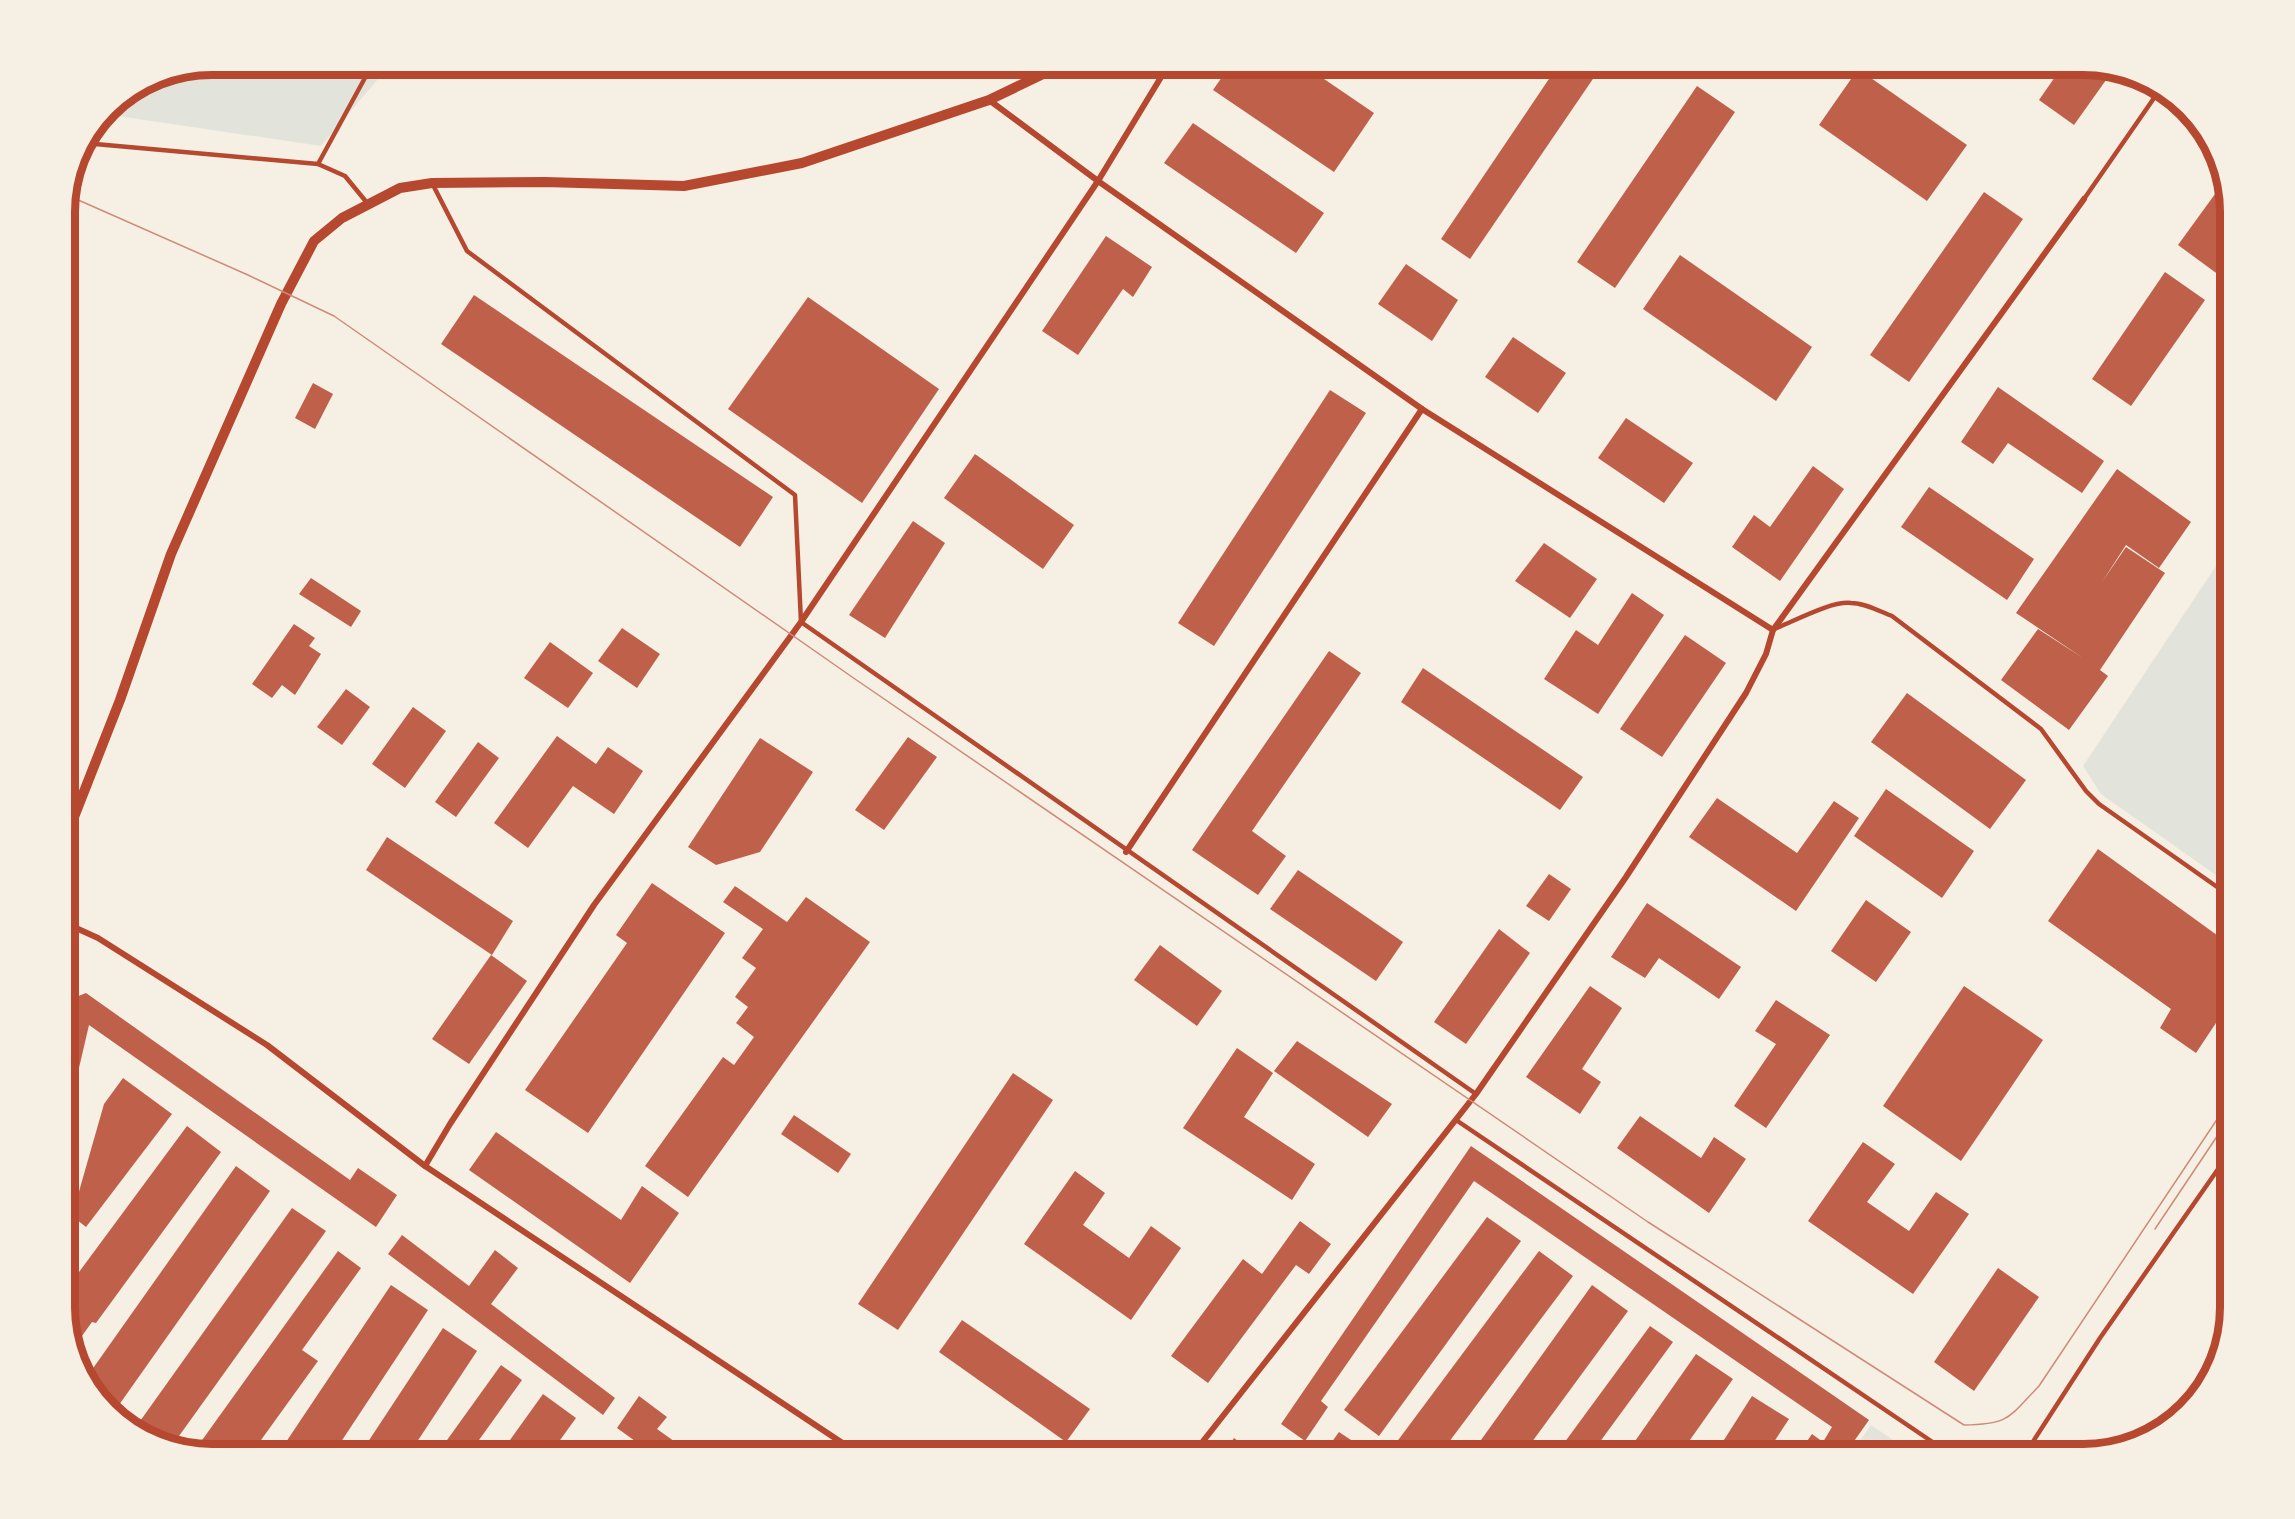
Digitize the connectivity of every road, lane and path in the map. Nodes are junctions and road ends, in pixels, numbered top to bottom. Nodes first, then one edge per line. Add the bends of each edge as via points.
1 (362, 75) edge
2 (1041, 75) edge
3 (1162, 75) edge
4 (366, 76) joint
5 (2156, 96) edge
6 (989, 100) junction
7 (93, 144) edge
8 (318, 164) junction
9 (1098, 181) junction
10 (432, 183) junction
11 (2084, 199) joint
12 (368, 204) junction
13 (1422, 409) junction
14 (801, 622) junction
15 (1773, 630) junction
16 (75, 815) edge
17 (1126, 852) junction
18 (2220, 889) edge
19 (75, 928) edge
20 (1476, 1094) junction
21 (1456, 1120) junction
22 (425, 1166) junction
23 (2220, 1166) edge
24 (842, 1444) edge
25 (1202, 1444) edge
26 (1936, 1444) edge
27 (2032, 1444) edge

1 - 4 lane
2 - 6 street
3 - 9 street
4 - 8 lane
5 - 11 lane
6 - 9 street
6 - 10 street via 802,163 684,186
7 - 8 lane
8 - 12 lane via 345,176
9 - 13 street
9 - 14 street
10 - 12 street via 400,188
10 - 14 lane via 467,251 795,495
11 - 15 street
12 - 16 street via 342,218 314,241 281,304 171,554
13 - 15 street
13 - 17 street
14 - 17 lane
14 - 22 street via 594,906
15 - 18 lane via 1849,602 1892,616 2041,729 2099,804
15 - 20 street via 1766,654 1746,693 1626,877
17 - 20 lane
19 - 22 street via 98,938 267,1045
20 - 21 street
21 - 25 street
21 - 26 lane
22 - 24 street
23 - 27 lane via 2100,1338

